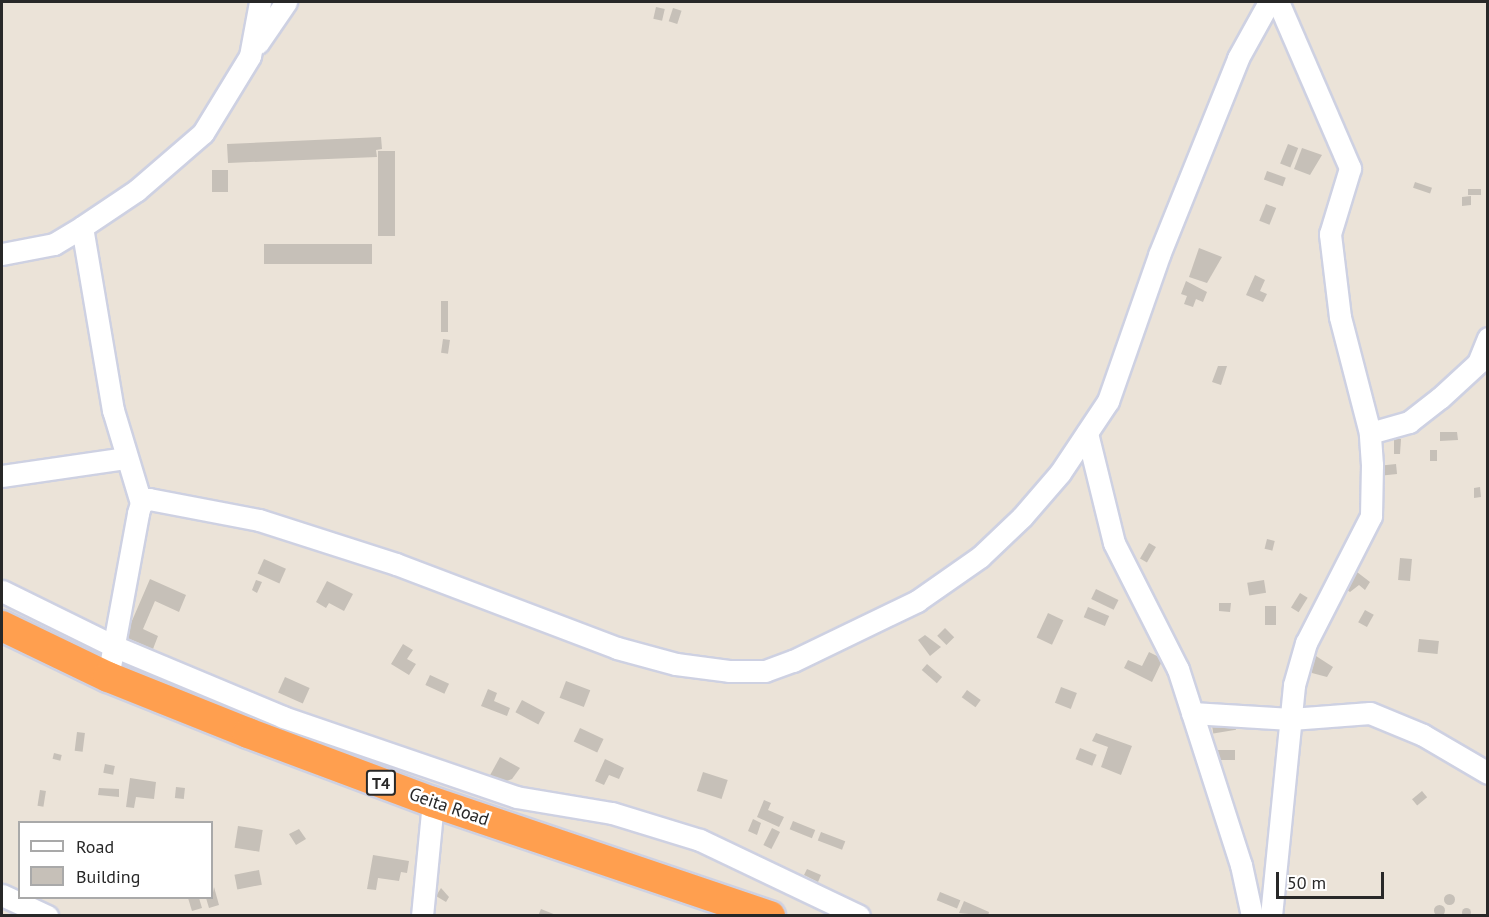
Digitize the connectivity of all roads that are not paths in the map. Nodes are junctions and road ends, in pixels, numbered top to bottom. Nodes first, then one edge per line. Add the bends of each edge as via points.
1 (260, 2) edge
2 (286, 2) edge
3 (1269, 2) edge
4 (1278, 2) edge
5 (250, 56) junction
6 (82, 227) junction
7 (2, 254) edge
8 (1488, 338) edge
9 (1088, 433) junction
10 (1370, 433) junction
11 (125, 458) junction
12 (2, 476) edge
13 (141, 503) junction
14 (2, 591) edge
15 (2, 626) edge
16 (116, 647) junction
17 (108, 677) junction
18 (1192, 713) junction
19 (1291, 719) junction
20 (1488, 773) edge
21 (433, 802) junction
22 (2, 895) edge
23 (47, 915) edge
24 (422, 915) edge
25 (770, 915) edge
26 (859, 915) edge
27 (1252, 915) edge
28 (1271, 915) edge

1 - 5 street
2 - 5 street
3 - 9 street via 1246,39 1159,255 1121,374
4 - 10 street via 1350,168 1330,234 1340,317
5 - 6 street via 203,133 137,190
6 - 7 street via 54,244
6 - 11 street via 113,410
8 - 10 street via 1478,363 1440,398 1409,422
9 - 13 street via 1022,517 953,578 830,646 765,671 676,664 626,651 314,537 170,500 149,499
9 - 18 street via 1114,543 1178,669
10 - 19 street via 1371,516 1306,643 1294,686
11 - 12 street
11 - 13 street
13 - 16 street
14 - 16 street
15 - 17 highway, Geita Road / T4
16 - 17 street
16 - 26 street via 263,710 453,777 516,797 612,813 700,840
17 - 21 highway, Geita Road / T4
18 - 19 street
18 - 27 street via 1238,856
19 - 20 street via 1370,713 1423,735
19 - 28 street
21 - 24 street
21 - 25 highway, Geita Road / T4
22 - 23 street

